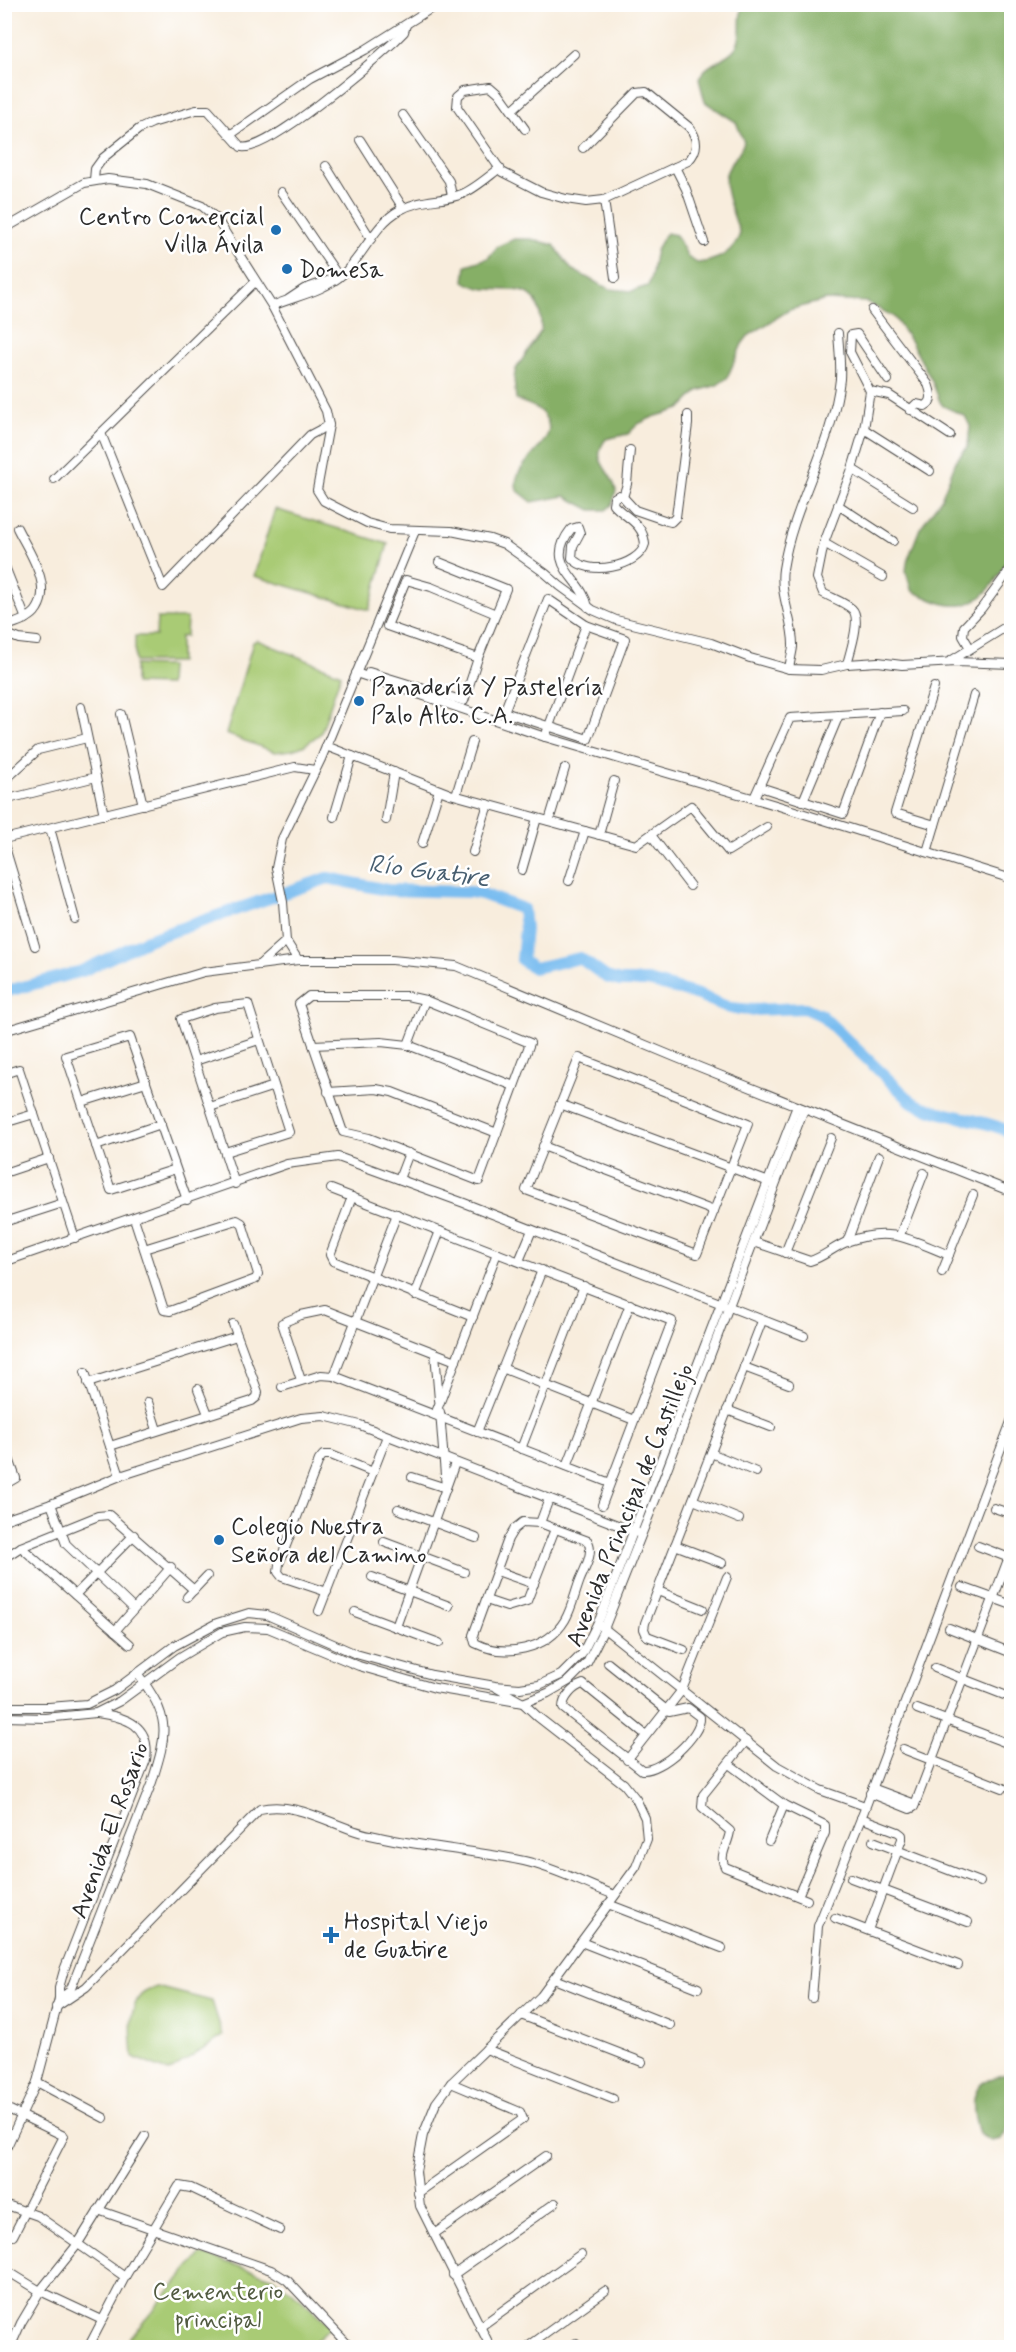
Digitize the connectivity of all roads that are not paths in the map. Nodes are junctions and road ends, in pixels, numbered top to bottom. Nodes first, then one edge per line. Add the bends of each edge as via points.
1 (438, 4) edge
2 (406, 25) junction
3 (574, 54) dead end
4 (512, 110) junction
5 (403, 115) dead end
6 (525, 129) dead end
7 (230, 135) junction
8 (360, 140) dead end
9 (583, 148) dead end
10 (326, 166) dead end
11 (675, 167) junction
12 (500, 168) junction
13 (94, 180) junction
14 (282, 192) dead end
15 (452, 196) junction
16 (604, 200) junction
17 (403, 208) junction
18 (4, 229) edge
19 (371, 239) junction
20 (704, 242) dead end
21 (336, 278) junction
22 (615, 278) dead end
23 (255, 282) junction
24 (272, 306) junction
25 (872, 310) dead end
26 (838, 333) dead end
27 (888, 380) dead end
28 (870, 391) junction
29 (910, 410) junction
30 (687, 415) dead end
31 (329, 425) junction
32 (864, 429) junction
33 (101, 433) junction
34 (950, 435) dead end
35 (630, 450) dead end
36 (852, 470) junction
37 (930, 471) dead end
38 (54, 479) dead end
39 (624, 497) junction
40 (838, 505) junction
41 (913, 507) dead end
42 (17, 528) dead end
43 (415, 531) junction
44 (893, 541) dead end
45 (824, 543) junction
46 (439, 562) dead end
47 (4, 564) edge
48 (1011, 567) edge
49 (883, 577) dead end
50 (588, 607) junction
51 (496, 614) junction
52 (26, 619) junction
53 (376, 622) junction
54 (1011, 623) edge
55 (586, 625) junction
56 (387, 626) junction
57 (4, 627) edge
58 (4, 633) edge
59 (37, 641) dead end
60 (970, 648) junction
61 (478, 658) junction
62 (948, 663) junction
63 (847, 664) junction
64 (1011, 664) edge
65 (789, 669) junction
66 (369, 672) dead end
67 (356, 673) junction
68 (934, 687) dead end
69 (974, 695) dead end
70 (81, 707) dead end
71 (903, 711) dead end
72 (880, 712) junction
73 (121, 714) dead end
74 (839, 715) junction
75 (549, 726) junction
76 (545, 737) junction
77 (87, 738) junction
78 (472, 742) dead end
79 (326, 746) junction
80 (352, 756) junction
81 (565, 768) dead end
82 (315, 770) junction
83 (394, 771) junction
84 (96, 777) junction
85 (4, 781) edge
86 (614, 781) dead end
87 (760, 787) junction
88 (439, 790) junction
89 (456, 795) junction
90 (754, 798) junction
91 (4, 800) edge
92 (804, 801) junction
93 (488, 804) junction
94 (143, 805) junction
95 (104, 815) junction
96 (334, 817) dead end
97 (537, 818) junction
98 (386, 820) dead end
99 (549, 821) junction
100 (935, 825) junction
101 (767, 827) dead end
102 (50, 828) junction
103 (585, 831) junction
104 (599, 835) junction
105 (651, 835) junction
106 (4, 839) edge
107 (4, 844) edge
108 (422, 844) dead end
109 (473, 852) dead end
110 (927, 852) junction
111 (522, 870) dead end
112 (1011, 879) edge
113 (569, 881) dead end
114 (690, 886) dead end
115 (75, 919) dead end
116 (286, 941) junction
117 (35, 946) dead end
118 (298, 960) junction
119 (259, 965) junction
120 (425, 1000) junction
121 (4, 1031) edge
122 (259, 1040) junction
123 (313, 1045) junction
124 (408, 1045) junction
125 (195, 1061) junction
126 (4, 1074) edge
127 (146, 1082) junction
128 (274, 1086) junction
129 (514, 1086) junction
130 (328, 1092) junction
131 (82, 1102) junction
132 (561, 1104) junction
133 (210, 1107) junction
134 (801, 1108) junction
135 (34, 1114) junction
136 (4, 1123) edge
137 (160, 1124) junction
138 (497, 1133) junction
139 (831, 1138) dead end
140 (96, 1146) junction
141 (543, 1146) junction
142 (225, 1152) junction
143 (409, 1153) junction
144 (879, 1156) dead end
145 (49, 1158) junction
146 (732, 1168) junction
147 (176, 1169) junction
148 (4, 1173) edge
149 (924, 1173) dead end
150 (399, 1179) junction
151 (769, 1182) junction
152 (235, 1184) junction
153 (331, 1189) dead end
154 (1011, 1192) edge
155 (973, 1195) dead end
156 (352, 1197) junction
157 (187, 1200) junction
158 (63, 1203) junction
159 (714, 1211) junction
160 (397, 1214) junction
161 (134, 1218) junction
162 (4, 1222) edge
163 (532, 1230) junction
164 (440, 1231) junction
165 (900, 1235) junction
166 (75, 1238) junction
167 (754, 1242) junction
168 (847, 1242) junction
169 (144, 1249) junction
170 (497, 1253) junction
171 (785, 1253) junction
172 (949, 1256) junction
173 (519, 1261) junction
174 (4, 1262) edge
175 (542, 1270) junction
176 (942, 1272) dead end
177 (372, 1278) junction
178 (584, 1286) junction
179 (415, 1295) junction
180 (630, 1304) junction
181 (725, 1306) junction
182 (473, 1317) junction
183 (762, 1321) junction
184 (355, 1322) junction
185 (233, 1324) dead end
186 (237, 1336) junction
187 (804, 1336) dead end
188 (435, 1353) junction
189 (456, 1361) junction
190 (744, 1366) junction
191 (502, 1368) junction
192 (84, 1372) dead end
193 (334, 1376) junction
194 (301, 1380) junction
195 (88, 1383) junction
196 (544, 1384) junction
197 (789, 1384) dead end
198 (282, 1387) dead end
199 (198, 1389) dead end
200 (147, 1402) dead end
201 (591, 1402) junction
202 (440, 1404) junction
203 (727, 1410) junction
204 (208, 1414) junction
205 (438, 1416) junction
206 (1011, 1419) edge
207 (634, 1420) junction
208 (771, 1427) dead end
209 (157, 1430) junction
210 (477, 1432) junction
211 (387, 1436) junction
212 (4, 1444) edge
213 (110, 1446) junction
214 (520, 1449) junction
215 (711, 1453) junction
216 (444, 1458) junction
217 (456, 1463) junction
218 (567, 1466) junction
219 (374, 1472) junction
220 (756, 1472) dead end
221 (120, 1476) junction
222 (412, 1477) dead end
223 (610, 1483) junction
224 (4, 1485) edge
225 (446, 1488) junction
226 (549, 1499) junction
227 (693, 1500) junction
228 (51, 1504) junction
229 (602, 1505) dead end
230 (994, 1508) dead end
231 (398, 1509) dead end
232 (1011, 1514) edge
233 (739, 1519) dead end
234 (4, 1520) edge
235 (434, 1522) junction
236 (540, 1523) junction
237 (555, 1529) junction
238 (61, 1532) junction
239 (638, 1533) junction
240 (134, 1535) junction
241 (477, 1538) dead end
242 (384, 1542) dead end
243 (675, 1545) junction
244 (978, 1546) dead end
245 (21, 1547) junction
246 (1011, 1549) edge
247 (421, 1557) junction
248 (4, 1558) edge
249 (1010, 1558) edge
250 (722, 1563) dead end
251 (171, 1567) junction
252 (497, 1570) junction
253 (95, 1572) junction
254 (464, 1572) dead end
255 (207, 1576) dead end
256 (372, 1577) dead end
257 (727, 1577) dead end
258 (534, 1584) junction
259 (962, 1587) dead end
260 (194, 1590) junction
261 (409, 1591) junction
262 (658, 1591) junction
263 (327, 1592) junction
264 (75, 1594) junction
265 (187, 1597) dead end
266 (993, 1598) junction
267 (486, 1600) junction
268 (1011, 1605) edge
269 (450, 1606) dead end
270 (134, 1608) junction
271 (702, 1609) dead end
272 (319, 1611) dead end
273 (355, 1612) dead end
274 (601, 1626) junction
275 (396, 1627) junction
276 (949, 1628) dead end
277 (115, 1630) junction
278 (977, 1639) junction
279 (440, 1643) dead end
280 (130, 1644) dead end
281 (684, 1650) dead end
282 (1011, 1653) edge
283 (608, 1663) dead end
284 (935, 1668) dead end
285 (137, 1673) junction
286 (962, 1678) junction
287 (128, 1680) junction
288 (145, 1683) junction
289 (539, 1685) junction
290 (495, 1686) junction
291 (682, 1690) junction
292 (1011, 1698) edge
293 (122, 1700) junction
294 (523, 1703) junction
295 (4, 1707) edge
296 (666, 1709) junction
297 (916, 1709) dead end
298 (96, 1713) junction
299 (4, 1717) edge
300 (127, 1719) junction
301 (947, 1720) junction
302 (646, 1735) junction
303 (746, 1741) junction
304 (1011, 1745) edge
305 (903, 1749) dead end
306 (932, 1759) junction
307 (627, 1760) junction
308 (729, 1764) junction
309 (1003, 1788) dead end
310 (871, 1791) junction
311 (784, 1805) junction
312 (865, 1806) junction
313 (861, 1818) junction
314 (769, 1841) dead end
315 (873, 1841) dead end
316 (899, 1850) junction
317 (851, 1878) dead end
318 (980, 1882) dead end
319 (884, 1890) junction
320 (615, 1895) junction
321 (798, 1896) junction
322 (807, 1900) dead end
323 (608, 1904) junction
324 (835, 1918) dead end
325 (968, 1922) dead end
326 (868, 1930) junction
327 (580, 1942) junction
328 (722, 1948) dead end
329 (958, 1965) dead end
330 (554, 1979) junction
331 (698, 1988) dead end
332 (812, 1998) dead end
333 (58, 2003) junction
334 (521, 2015) junction
335 (670, 2025) dead end
336 (486, 2049) junction
337 (642, 2062) dead end
338 (37, 2082) junction
339 (451, 2083) junction
340 (613, 2099) dead end
341 (4, 2107) edge
342 (21, 2115) junction
343 (104, 2118) dead end
344 (145, 2136) dead end
345 (4, 2153) edge
346 (546, 2156) dead end
347 (418, 2193) junction
348 (555, 2203) dead end
349 (4, 2204) edge
350 (98, 2210) junction
351 (25, 2211) junction
352 (155, 2230) junction
353 (280, 2230) dead end
354 (434, 2234) junction
355 (13, 2236) dead end
356 (77, 2245) junction
357 (581, 2254) dead end
358 (4, 2269) edge
359 (453, 2275) junction
360 (125, 2277) junction
361 (604, 2290) dead end
362 (40, 2291) junction
363 (102, 2320) junction
364 (480, 2326) junction
365 (10, 2348) edge
366 (88, 2348) edge
367 (351, 2348) edge
368 (491, 2348) edge
369 (526, 2348) edge

1 - 2 street
2 - 7 street via 310,79
2 - 7 street via 403,34 376,59 300,119 247,148
3 - 4 street
4 - 6 street
4 - 12 street via 498,91 489,86 465,90 457,100 461,113
5 - 15 street via 449,181
7 - 13 street via 206,108 152,123 103,158 94,169
8 - 17 street
9 - 11 street via 637,93 644,91 695,136 694,155
10 - 19 street
11 - 16 street
11 - 20 street
12 - 15 street via 466,192
12 - 16 street via 551,195 579,201
13 - 18 street
13 - 23 street via 147,184 202,206 216,218
14 - 21 street
15 - 17 street
16 - 22 street
17 - 19 street
19 - 21 street
21 - 24 street via 303,297
23 - 24 street
23 - 33 street
24 - 31 street via 326,411
25 - 29 street via 928,384 929,404 916,404
26 - 65 street via 837,398 787,547 783,572 793,645
27 - 28 street via 858,334 851,335 850,352
28 - 29 street via 889,395
28 - 32 street
29 - 34 street
30 - 39 street via 676,518 671,522 635,510
31 - 33 street via 310,435 163,587
31 - 43 street via 317,490 324,501 367,523
32 - 36 street
32 - 37 street
33 - 38 street
35 - 39 street
36 - 40 street
36 - 41 street
39 - 50 street via 614,498 613,504 642,531 645,544 639,556 605,567 580,565 572,558 580,533 578,526 564,539 561,561
40 - 44 street
40 - 45 street
42 - 52 street via 42,584 35,612
43 - 50 street via 451,531 504,544
43 - 53 street
45 - 49 street
45 - 63 street via 818,585 823,593 851,608 857,617
46 - 51 street via 506,589
47 - 52 street
48 - 60 street via 964,627 963,636
50 - 65 street via 616,621 711,643
51 - 56 street via 406,580
51 - 61 street
52 - 57 street
53 - 56 street
53 - 67 street
54 - 60 street
55 - 75 street
55 - 75 street via 625,639 605,694 588,738
55 - 75 street via 548,600 504,712
56 - 61 street
58 - 59 street
60 - 62 street
61 - 66 street via 464,701
62 - 63 street
62 - 64 street
63 - 65 street via 821,670
67 - 76 street
67 - 79 street
68 - 100 street via 895,813
69 - 100 street
70 - 77 street
71 - 72 street
72 - 74 street
72 - 92 street via 843,814
73 - 94 street
74 - 87 street via 790,718
74 - 92 street
75 - 76 street
76 - 90 street
77 - 84 street
77 - 85 street via 38,750
78 - 89 street
79 - 80 street
79 - 82 street
80 - 83 street
80 - 96 street
81 - 99 street
82 - 94 street via 295,766
82 - 116 street via 282,839 276,868 284,902
83 - 88 street
83 - 98 street
84 - 91 street
84 - 95 street
86 - 104 street
87 - 90 street
87 - 92 street
88 - 89 street
88 - 108 street
89 - 93 street
90 - 110 street
93 - 97 street
93 - 109 street
94 - 95 street
95 - 102 street
97 - 99 street
97 - 111 street
99 - 103 street
100 - 110 street
101 - 105 street via 728,851 691,806
102 - 106 street
102 - 115 street
103 - 104 street
103 - 113 street
104 - 105 street via 636,845
105 - 114 street
107 - 117 street
110 - 112 street
116 - 118 street
116 - 119 street
118 - 119 street
118 - 134 street via 392,960 456,966
119 - 121 street via 204,972
120 - 123 street via 407,996 309,996 299,1004
120 - 124 street
120 - 129 street via 530,1043
122 - 125 street
122 - 125 street via 248,1004 215,1008 181,1019
122 - 128 street
123 - 124 street
123 - 130 street
124 - 129 street
125 - 133 street
126 - 135 street via 19,1069
127 - 131 street
127 - 131 street via 130,1037 66,1056
127 - 137 street
128 - 133 street
128 - 142 street via 289,1132
129 - 138 street
130 - 138 street via 392,1092
130 - 143 street via 343,1132
131 - 140 street
132 - 141 street
132 - 146 street
132 - 146 street via 579,1058 748,1124
133 - 142 street
134 - 151 street, Avenida Principal de Castillejo
134 - 154 street
134 - 167 street, Avenida Principal de Castillejo
135 - 136 street
135 - 145 street
137 - 140 street
137 - 147 street
138 - 143 street via 479,1182
139 - 171 street
140 - 147 street via 111,1190
141 - 159 street
141 - 159 street via 526,1190 697,1254
142 - 152 street
143 - 150 street
144 - 168 street
145 - 148 street
145 - 158 street
146 - 151 street
146 - 159 street
147 - 157 street
149 - 165 street
150 - 152 street via 338,1157 287,1164
150 - 163 street
151 - 181 street, Avenida Principal de Castillejo
152 - 157 street
153 - 156 street
155 - 172 street
156 - 160 street
156 - 177 street via 330,1255 333,1261
157 - 161 street
158 - 162 street
158 - 166 street
160 - 164 street
160 - 177 street
161 - 166 street
161 - 169 street
163 - 173 street
163 - 181 street
164 - 170 street
164 - 179 street
165 - 168 street via 872,1235
165 - 172 street
166 - 174 street
167 - 171 street
167 - 181 street, Avenida Principal de Castillejo
168 - 171 street via 810,1261
169 - 169 street via 164,1310 256,1279 258,1274 242,1223 237,1220
170 - 173 street
170 - 182 street
172 - 176 street
173 - 175 street
175 - 178 street
175 - 191 street
177 - 179 street
177 - 184 street
178 - 180 street
178 - 196 street
179 - 182 street
180 - 201 street
180 - 207 street via 672,1320
181 - 183 street
181 - 239 street, Avenida Principal de Castillejo
182 - 189 street
183 - 187 street
183 - 190 street
184 - 188 street
184 - 193 street
184 - 194 street via 325,1310 282,1323
185 - 186 street
186 - 195 street
186 - 204 street via 257,1397
188 - 189 street
188 - 202 street
189 - 202 street
190 - 197 street
190 - 203 street
191 - 196 street
191 - 210 street
192 - 195 street
193 - 194 street
193 - 205 street
194 - 198 street
195 - 213 street
196 - 201 street
196 - 214 street
199 - 204 street
200 - 209 street
201 - 207 street
201 - 218 street
202 - 205 street
203 - 208 street
203 - 215 street
204 - 209 street
205 - 210 street
205 - 216 street
206 - 310 street
207 - 223 street
209 - 213 street
210 - 214 street
211 - 216 street
211 - 219 street
211 - 221 street via 324,1416 301,1418
212 - 224 street via 16,1478
213 - 221 street
214 - 218 street
215 - 220 street
215 - 227 street
216 - 217 street
216 - 225 street
217 - 225 street
217 - 226 street
218 - 223 street
219 - 263 street
219 - 263 street via 331,1455 323,1455 319,1460 278,1572 282,1577
221 - 228 street
222 - 225 street
223 - 229 street
225 - 235 street
226 - 236 street
226 - 239 street
227 - 233 street
227 - 243 street
228 - 234 street
228 - 238 street
230 - 232 street
231 - 235 street
235 - 241 street
235 - 247 street
236 - 237 street
236 - 252 street via 523,1522 514,1529
237 - 258 street
237 - 267 street via 588,1540 591,1547 565,1620 554,1633 539,1645 487,1649 475,1643 473,1635
238 - 240 street via 98,1515 109,1515
238 - 245 street
238 - 253 street via 66,1544
239 - 274 street, Avenida Principal de Castillejo
240 - 251 street
240 - 253 street
242 - 247 street
243 - 250 street
243 - 262 street
244 - 249 street
245 - 248 street
245 - 264 street
246 - 249 street
247 - 254 street
247 - 261 street
249 - 266 street
251 - 260 street
251 - 270 street
252 - 258 street
252 - 267 street
253 - 264 street
253 - 270 street
255 - 260 street
256 - 261 street
257 - 291 street
258 - 267 street via 529,1598 521,1605
259 - 266 street
260 - 265 street
261 - 269 street
261 - 275 street
262 - 271 street
262 - 281 street via 645,1623 647,1636
263 - 272 street
264 - 277 street
266 - 268 street
266 - 278 street
270 - 277 street
273 - 275 street
274 - 289 street, Avenida Principal de Castillejo via 561,1675
274 - 291 street
274 - 294 street, Avenida Principal de Castillejo via 587,1663 569,1681
275 - 279 street
276 - 278 street
277 - 280 street
278 - 282 street
278 - 286 street
283 - 296 street
284 - 286 street
285 - 287 street, Avenida Principal de Castillejo
285 - 288 street, Avenida El Rosario
285 - 290 street, Avenida Principal de Castillejo via 174,1646 217,1623 249,1613 267,1615 356,1654 432,1675
286 - 292 street
286 - 301 street
287 - 293 street
287 - 295 street, Avenida Principal de Castillejo via 87,1704
288 - 293 street
288 - 294 street via 222,1632 268,1628 359,1666 435,1688
288 - 333 street, Avenida El Rosario via 162,1713 162,1749 70,1991
289 - 290 street, Avenida Principal de Castillejo
289 - 294 street
290 - 294 street
291 - 296 street
291 - 303 street
293 - 298 street
293 - 300 street, Avenida El Rosario
294 - 320 street via 624,1784 636,1799 645,1818 647,1839 636,1867
296 - 302 street
296 - 307 street via 672,1712 688,1708 700,1717 699,1726 677,1754 650,1770 642,1770
297 - 301 street
298 - 299 street
298 - 300 street, Avenida El Rosario
300 - 333 street, Avenida El Rosario via 139,1728 146,1742 146,1760 60,1979
301 - 304 street
301 - 306 street
302 - 307 street
302 - 307 street via 586,1686 578,1685 566,1697 563,1708
303 - 308 street
303 - 312 street via 802,1781
305 - 306 street
306 - 309 street
306 - 310 street via 915,1804
308 - 311 street
308 - 321 street via 701,1802 730,1831 722,1856 725,1867
310 - 312 street
311 - 314 street
311 - 321 street via 826,1828
312 - 313 street
313 - 316 street via 902,1835
313 - 332 street via 818,1926
315 - 316 street
316 - 318 street
316 - 319 street
317 - 319 street
319 - 325 street
319 - 326 street
320 - 323 street
320 - 333 street via 526,1862 367,1834 276,1805 260,1809 86,1987
321 - 322 street
323 - 327 street
323 - 328 street
324 - 326 street
326 - 329 street
327 - 330 street
327 - 331 street
330 - 334 street
330 - 335 street
333 - 338 street, Avenida El Rosario
334 - 336 street
334 - 337 street
336 - 339 street
336 - 340 street
338 - 342 street, Avenida El Rosario
338 - 343 street
339 - 347 street via 436,2103 423,2135 416,2171
339 - 347 street via 520,2112 523,2119
341 - 342 street
342 - 345 street, Avenida El Rosario
342 - 351 street via 64,2136
344 - 350 street
346 - 354 street
347 - 354 street
348 - 359 street
349 - 351 street
350 - 352 street
350 - 356 street
351 - 355 street
351 - 356 street
352 - 353 street via 176,2190 184,2185
352 - 360 street
352 - 367 street via 271,2270 287,2280
354 - 359 street
356 - 360 street
356 - 362 street
357 - 364 street
358 - 362 street
359 - 364 street
360 - 363 street
361 - 369 street
362 - 363 street
362 - 365 street
363 - 366 street
364 - 368 street

